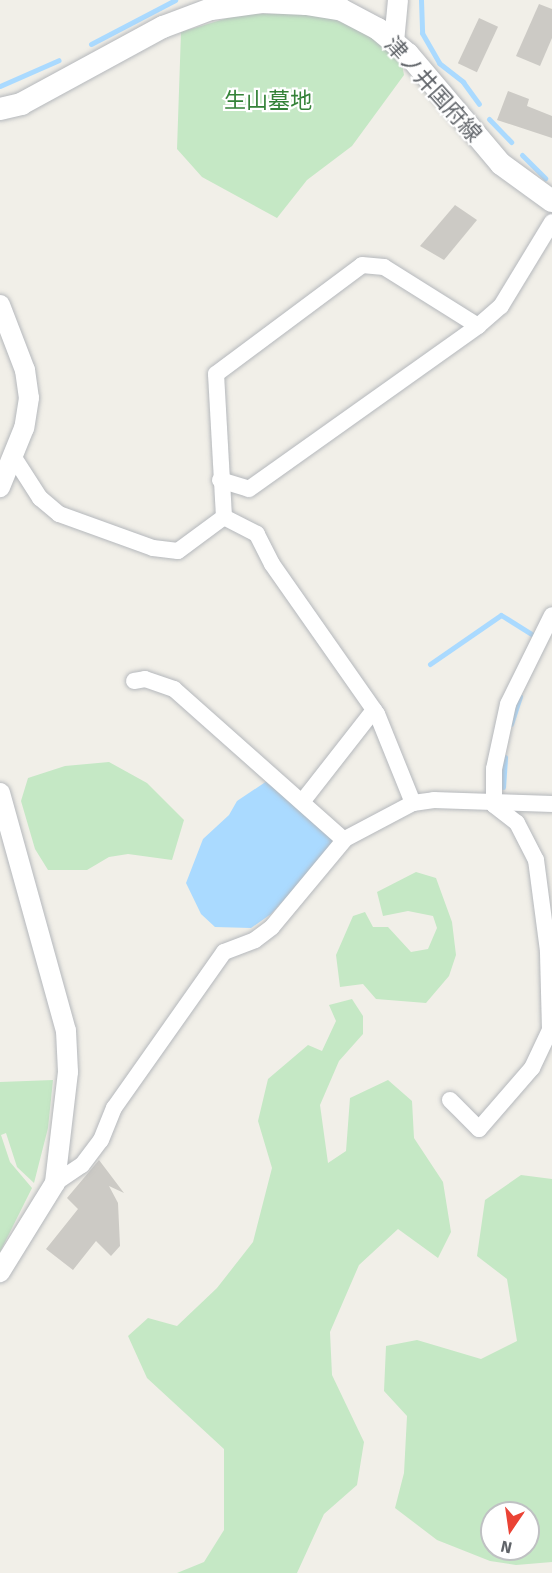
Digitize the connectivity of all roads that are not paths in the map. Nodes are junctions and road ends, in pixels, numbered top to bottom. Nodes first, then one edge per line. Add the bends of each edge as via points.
1 (398, 0) edge
2 (394, 42) junction
3 (0, 109) edge
4 (552, 201) edge
5 (552, 222) edge
6 (0, 305) edge
7 (478, 326) junction
8 (13, 456) junction
9 (220, 480) junction
10 (0, 487) edge
11 (224, 518) junction
12 (165, 550) junction
13 (155, 565) dead end
14 (552, 615) edge
15 (134, 681) dead end
16 (374, 710) junction
17 (0, 793) edge
18 (302, 802) junction
19 (413, 803) junction
20 (552, 804) edge
21 (494, 805) junction
22 (344, 840) junction
23 (547, 896) edge
24 (450, 1100) dead end
25 (55, 1183) junction
26 (0, 1272) edge

1 - 2 street
2 - 3 main road, 津ノ井国府線 via 368,22 324,7 262,2 210,9 163,27 21,104
2 - 4 main road, 津ノ井国府線 via 501,164
5 - 7 street via 501,306
6 - 8 street via 26,370 29,398
7 - 9 street via 249,489
7 - 9 street via 384,267 363,266 216,374 223,460
8 - 10 street
8 - 12 street via 40,498 59,514
9 - 11 street
11 - 12 street via 178,551
11 - 16 street via 257,534 272,564
12 - 13 street
14 - 21 street via 520,674 501,722
15 - 18 street via 145,679 174,689
16 - 18 street
16 - 19 street
17 - 25 street via 66,1031 68,1077
18 - 22 street
19 - 21 street via 434,800
19 - 22 street
20 - 21 street
21 - 23 street via 517,823 527,837
22 - 25 street via 272,927 255,940 224,952 114,1108 101,1140 82,1165
23 - 24 street via 550,1025 544,1050 479,1129
25 - 26 street

